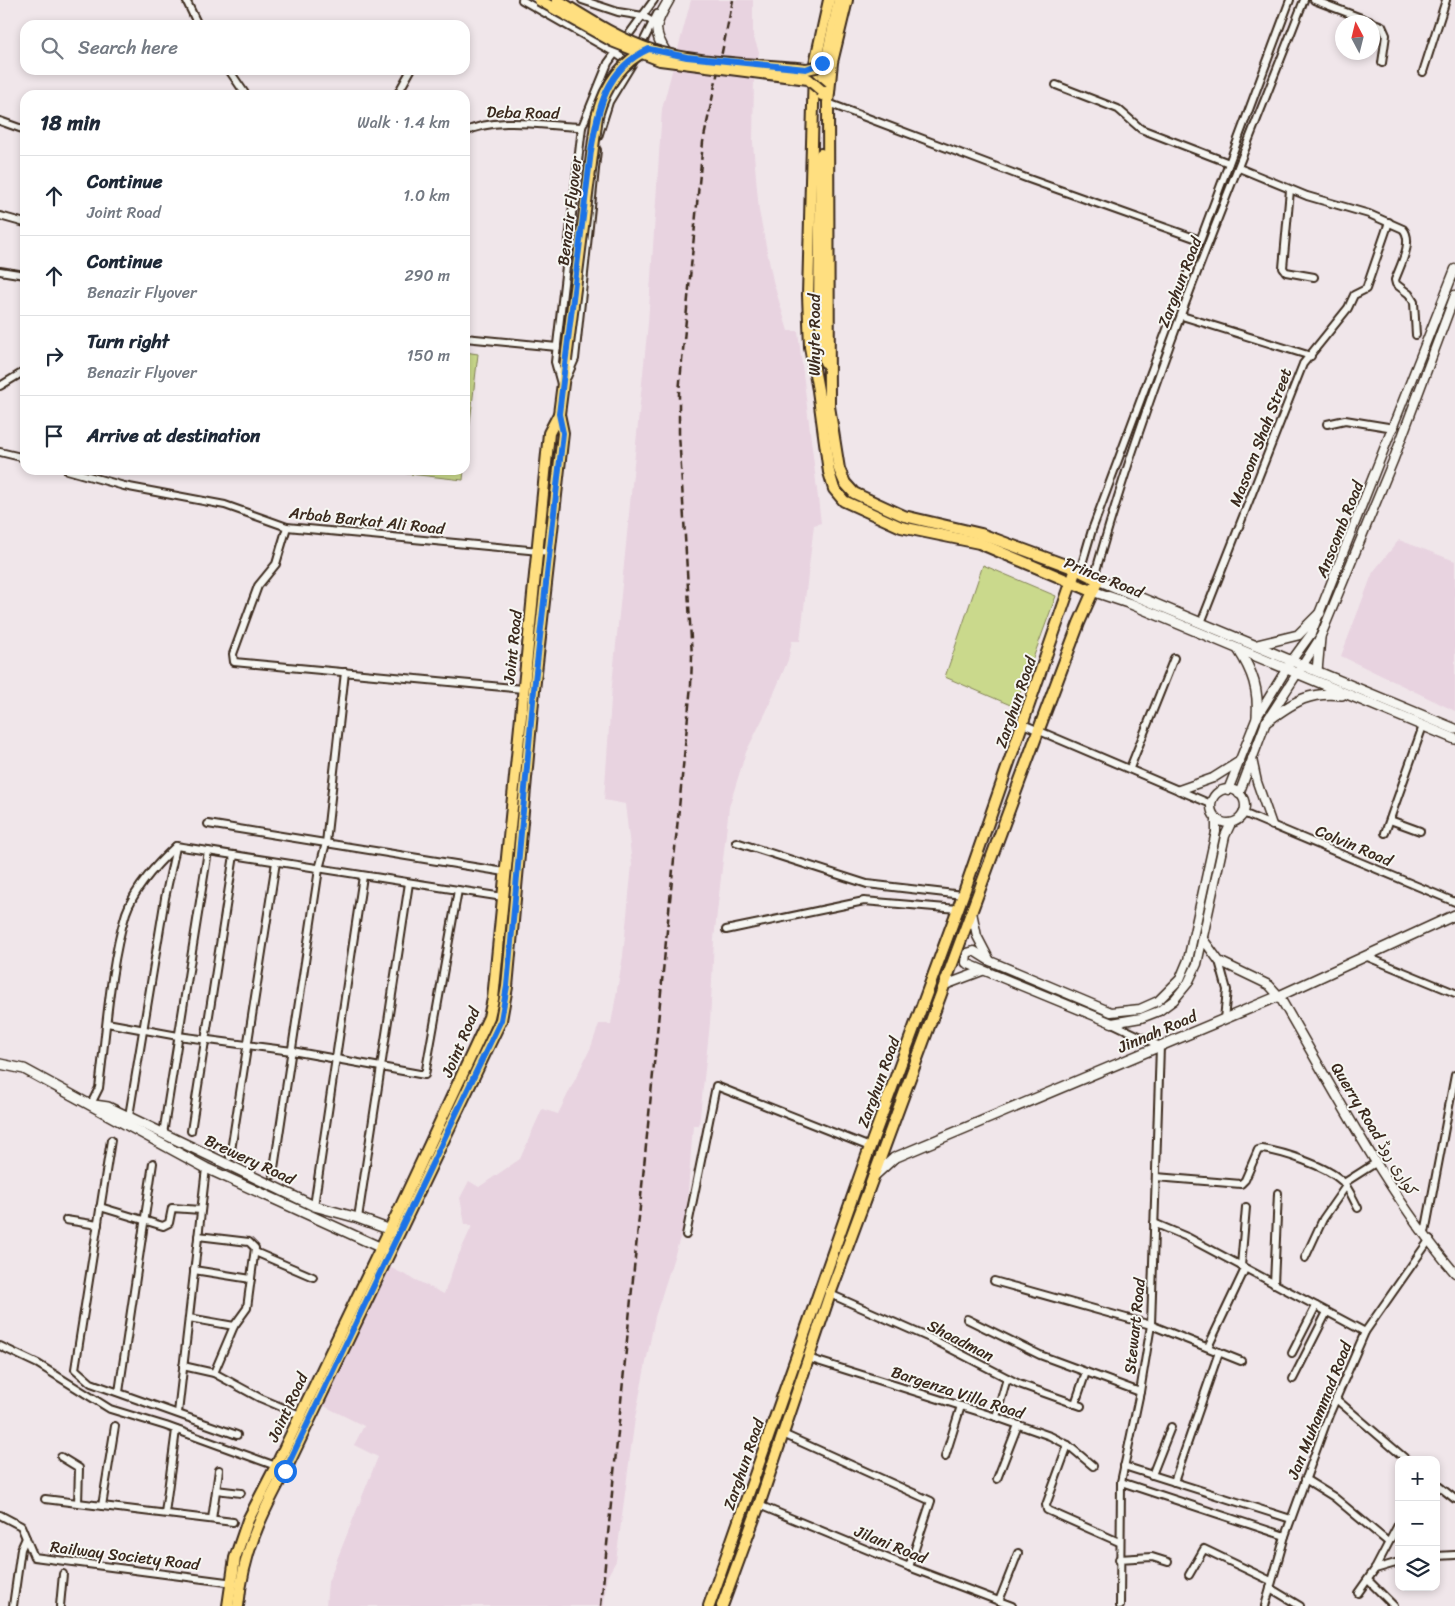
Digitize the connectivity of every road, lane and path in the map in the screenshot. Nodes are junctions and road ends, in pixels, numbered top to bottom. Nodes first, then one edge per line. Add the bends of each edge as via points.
1 (186, 0) edge
2 (522, 0) edge
3 (539, 0) edge
4 (557, 0) edge
5 (582, 0) edge
6 (654, 0) edge
7 (665, 0) edge
8 (669, 0) edge
9 (829, 0) edge
10 (839, 0) edge
11 (847, 0) edge
12 (1290, 0) edge
13 (1304, 0) edge
14 (1314, 0) edge
15 (1446, 0) edge
16 (643, 16) junction
17 (196, 20) edge
18 (653, 22) junction
19 (645, 51) junction
20 (615, 53) junction
21 (667, 54) junction
22 (826, 58) junction
23 (1382, 63) dead end
24 (632, 65) junction
25 (1424, 72) dead end
26 (232, 75) edge
27 (408, 75) edge
28 (1056, 85) dead end
29 (243, 90) edge
30 (400, 90) edge
31 (822, 91) junction
32 (828, 103) junction
33 (0, 120) edge
34 (582, 127) junction
35 (20, 128) edge
36 (470, 130) edge
37 (1229, 163) junction
38 (1239, 168) junction
39 (1290, 190) junction
40 (0, 216) edge
41 (20, 222) edge
42 (1389, 222) junction
43 (1200, 240) junction
44 (1455, 269) edge
45 (0, 271) edge
46 (20, 274) edge
47 (1314, 278) dead end
48 (1455, 295) edge
49 (1182, 316) junction
50 (1416, 335) dead end
51 (470, 338) edge
52 (557, 347) junction
53 (1311, 356) junction
54 (566, 360) joint
55 (20, 373) edge
56 (0, 386) edge
57 (562, 387) junction
58 (824, 388) junction
59 (559, 414) junction
60 (1327, 424) dead end
61 (1394, 428) junction
62 (0, 452) edge
63 (20, 457) edge
64 (85, 475) edge
65 (287, 527) junction
66 (537, 550) junction
67 (550, 552) junction
68 (1078, 570) junction
69 (1096, 579) junction
70 (1072, 581) junction
71 (1092, 591) junction
72 (1320, 613) junction
73 (1201, 623) junction
74 (1320, 638) junction
75 (1256, 646) junction
76 (1238, 648) junction
77 (1174, 658) dead end
78 (1289, 664) junction
79 (1300, 669) junction
80 (1318, 671) junction
81 (345, 672) junction
82 (523, 689) junction
83 (1352, 696) junction
84 (1257, 718) junction
85 (1266, 722) junction
86 (1024, 724) junction
87 (1423, 726) junction
88 (1039, 729) junction
89 (1455, 729) edge
90 (1455, 739) edge
91 (1252, 759) junction
92 (1240, 761) junction
93 (1130, 768) junction
94 (1179, 790) junction
95 (1228, 790) junction
96 (1239, 794) junction
97 (1211, 804) junction
98 (1243, 813) junction
99 (1216, 818) junction
100 (1390, 820) junction
101 (1231, 823) junction
102 (208, 824) dead end
103 (1272, 825) junction
104 (1420, 832) dead end
105 (1385, 833) dead end
106 (736, 842) dead end
107 (326, 843) junction
108 (176, 846) junction
109 (208, 851) junction
110 (234, 855) junction
111 (276, 862) junction
112 (319, 869) junction
113 (505, 872) junction
114 (363, 876) junction
115 (409, 883) junction
116 (458, 890) junction
117 (963, 895) junction
118 (503, 897) junction
119 (1455, 902) edge
120 (958, 910) junction
121 (972, 912) junction
122 (1455, 915) edge
123 (726, 930) dead end
124 (1203, 939) junction
125 (1365, 956) junction
126 (990, 961) junction
127 (1219, 961) junction
128 (982, 971) junction
129 (945, 985) junction
130 (1455, 993) edge
131 (1279, 996) junction
132 (1224, 1018) junction
133 (1112, 1022) junction
134 (107, 1023) junction
135 (143, 1029) junction
136 (178, 1036) junction
137 (205, 1040) junction
138 (246, 1046) junction
139 (1160, 1046) junction
140 (292, 1051) junction
141 (336, 1059) junction
142 (0, 1064) edge
143 (382, 1066) junction
144 (1455, 1075) edge
145 (91, 1104) junction
146 (128, 1116) junction
147 (190, 1131) dead end
148 (163, 1134) junction
149 (111, 1140) dead end
150 (870, 1147) junction
151 (230, 1157) dead end
152 (1378, 1162) junction
153 (153, 1163) dead end
154 (206, 1168) junction
155 (273, 1175) dead end
156 (1156, 1176) junction
157 (873, 1178) junction
158 (1345, 1185) junction
159 (1278, 1193) dead end
160 (314, 1206) junction
161 (100, 1207) junction
162 (1246, 1207) dead end
163 (1358, 1208) dead end
164 (201, 1210) junction
165 (358, 1218) junction
166 (66, 1220) dead end
167 (146, 1222) junction
168 (1154, 1223) junction
169 (98, 1225) junction
170 (394, 1231) junction
171 (686, 1235) dead end
172 (198, 1236) junction
173 (1428, 1236) junction
174 (386, 1250) junction
175 (255, 1252) junction
176 (1304, 1258) dead end
177 (1243, 1268) junction
178 (194, 1270) junction
179 (1455, 1273) edge
180 (313, 1277) dead end
181 (251, 1279) junction
182 (994, 1281) dead end
183 (1274, 1284) junction
184 (830, 1294) junction
185 (1316, 1306) junction
186 (1328, 1312) junction
187 (189, 1318) junction
188 (967, 1319) dead end
189 (1151, 1325) junction
190 (234, 1326) junction
191 (1365, 1332) junction
192 (0, 1346) edge
193 (1208, 1348) junction
194 (1219, 1352) junction
195 (1292, 1354) dead end
196 (808, 1358) junction
197 (1241, 1361) dead end
198 (183, 1366) junction
199 (1086, 1372) junction
200 (214, 1373) junction
201 (1007, 1378) junction
202 (1293, 1379) dead end
203 (119, 1392) junction
204 (1140, 1392) junction
205 (1336, 1398) junction
206 (961, 1406) junction
207 (178, 1413) junction
208 (300, 1415) junction
209 (996, 1417) junction
210 (1018, 1425) junction
211 (115, 1426) dead end
212 (1171, 1428) dead end
213 (176, 1430) junction
214 (783, 1434) junction
215 (237, 1435) dead end
216 (1068, 1445) junction
217 (1402, 1456) edge
218 (61, 1457) dead end
219 (945, 1457) dead end
220 (276, 1466) junction
221 (1093, 1466) dead end
222 (1124, 1466) junction
223 (219, 1470) dead end
224 (1152, 1475) junction
225 (997, 1479) dead end
226 (1305, 1479) junction
227 (1121, 1482) junction
228 (1174, 1482) junction
229 (1440, 1487) edge
230 (216, 1490) junction
231 (241, 1493) dead end
232 (44, 1499) dead end
233 (1455, 1499) edge
234 (78, 1503) junction
235 (760, 1505) junction
236 (102, 1506) junction
237 (165, 1514) junction
238 (0, 1515) edge
239 (212, 1519) junction
240 (1291, 1519) junction
241 (232, 1522) dead end
242 (1395, 1529) edge
243 (1284, 1536) junction
244 (26, 1538) junction
245 (1119, 1542) junction
246 (1388, 1542) junction
247 (1018, 1553) dead end
248 (1455, 1555) edge
249 (1440, 1556) edge
250 (1119, 1559) junction
251 (1168, 1562) dead end
252 (1395, 1563) edge
253 (909, 1567) junction
254 (1375, 1569) junction
255 (63, 1574) dead end
256 (1189, 1575) dead end
257 (1368, 1580) junction
258 (235, 1584) junction
259 (1270, 1585) junction
260 (1358, 1594) dead end
261 (1002, 1604) edge
262 (13, 1606) edge
263 (60, 1606) edge
264 (228, 1606) edge
265 (238, 1606) edge
266 (709, 1606) edge
267 (722, 1606) edge
268 (1012, 1606) edge
269 (1120, 1606) edge
270 (1265, 1606) edge
271 (1300, 1606) edge
272 (1394, 1606) edge

1 - 17 street
2 - 20 street
3 - 19 main road, bridge via 612,41
4 - 19 main road, bridge
5 - 16 street
6 - 16 street
7 - 18 street
8 - 21 main road via 656,23 655,32
9 - 58 main road, Whyte Road via 814,68 808,295 810,347
10 - 22 main road
11 - 32 main road, Whyte Road via 832,62
12 - 37 street, Zarghun Road
13 - 38 street, Zarghun Road
14 - 23 street via 1382,26 1386,35
15 - 25 street
16 - 18 street
16 - 20 street
18 - 24 street
19 - 21 main road, bridge
19 - 31 main road, bridge via 672,62 811,80
19 - 54 main road, Benazir Flyover, bridge via 626,62 613,78 597,116
20 - 24 street
20 - 34 street via 595,91
21 - 22 main road, bridge via 806,69 816,67
22 - 31 main road
24 - 57 street via 609,102 598,137 575,359
26 - 29 street
27 - 30 street
28 - 37 street via 1118,109 1142,129
31 - 58 main road, Whyte Road via 819,304
32 - 43 street
32 - 58 main road, Whyte Road
33 - 35 street
34 - 36 street, Deba Road via 503,122
34 - 52 street
37 - 43 street, Zarghun Road
38 - 39 street
38 - 49 street, Zarghun Road
39 - 42 street
39 - 47 street via 1282,268 1286,272
40 - 41 street
42 - 50 street via 1407,233 1408,240 1395,280 1415,306
42 - 53 street, Masoom Shah Street via 1366,289 1354,295 1348,308
43 - 68 street, Zarghun Road
44 - 61 street, Anscomb Road
45 - 46 street
48 - 74 street, Anscomb Road via 1390,469
49 - 53 street
49 - 69 street, Zarghun Road via 1106,533
51 - 52 street
52 - 57 street via 556,362
53 - 73 street, Masoom Shah Street via 1303,364
54 - 57 main road, Joint Road
55 - 56 street
57 - 59 main road, Joint Road
58 - 68 main road, Prince Road via 839,469 854,493 904,516 981,534
58 - 70 main road, Prince Road via 829,472 834,489 844,500 902,527 979,543
59 - 66 main road, Joint Road via 550,433
59 - 67 main road, Joint Road via 563,433
60 - 61 street via 1345,420
61 - 72 street, Anscomb Road
62 - 63 street
64 - 65 street, Arbab Barkat Ali Road via 225,506
65 - 66 street, Arbab Barkat Ali Road
65 - 81 street via 276,564 258,586 233,654 234,662
66 - 67 street, Arbab Barkat Ali Road
66 - 82 main road, Joint Road
67 - 170 main road, Joint Road via 505,1001 494,1039
68 - 69 main road, Prince Road
68 - 70 main road, Zarghun Road
69 - 71 main road, Zarghun Road
69 - 73 main road, Prince Road
70 - 71 main road, Prince Road
70 - 86 main road, Zarghun Road
71 - 76 main road, Prince Road
71 - 88 main road, Zarghun Road
72 - 75 main road via 1298,635
72 - 78 street, Anscomb Road via 1311,634
73 - 75 main road, Prince Road
74 - 79 street, Anscomb Road
74 - 80 main road
75 - 78 main road, Prince Road
76 - 78 main road, Prince Road
76 - 84 main road via 1256,684
77 - 93 street
78 - 79 main road, Prince Road
78 - 84 street, Anscomb Road
79 - 80 main road, Prince Road
79 - 83 main road, Prince Road
79 - 85 street, Anscomb Road
80 - 89 main road, Prince Road
81 - 82 street
81 - 107 street
82 - 113 main road, Joint Road
83 - 85 main road via 1311,695 1298,699
83 - 87 main road, Prince Road
84 - 92 street, Anscomb Road
85 - 91 street, Anscomb Road
86 - 88 street
86 - 117 main road, Zarghun Road
87 - 90 main road, Prince Road
87 - 100 street
88 - 93 street
88 - 121 main road, Zarghun Road
91 - 96 street, Anscomb Road
91 - 103 street
92 - 94 street via 1213,778
92 - 95 street, Anscomb Road
93 - 94 street
94 - 97 street
95 - 96 street
95 - 97 street via 1217,794
96 - 98 street via 1244,801
97 - 99 street
98 - 101 street
98 - 103 street, Colvin Road
99 - 101 street
99 - 126 street via 1216,832 1188,960 1180,979 1158,1001 1140,1009 1111,1012
100 - 104 street
100 - 105 street
101 - 124 street via 1225,836
102 - 107 street
103 - 119 street, Colvin Road
106 - 117 street via 867,884
107 - 112 street
107 - 113 street
108 - 109 street
108 - 134 street via 138,890 126,912
108 - 135 street
109 - 110 street
109 - 136 street
110 - 111 street
110 - 137 street
111 - 112 street
111 - 138 street
112 - 114 street
112 - 140 street
113 - 118 main road, Joint Road
114 - 115 street
114 - 141 street
115 - 116 street
115 - 143 street
116 - 118 street
116 - 143 street via 425,1075
117 - 120 main road, Zarghun Road
118 - 170 main road, Joint Road via 489,1017
120 - 123 street via 864,901
120 - 150 main road, Zarghun Road
121 - 126 street via 977,936
121 - 129 main road, Zarghun Road
122 - 125 main road, Jinnah Road
124 - 127 street
124 - 133 street via 1198,964 1174,1000 1141,1018
125 - 130 street
125 - 131 main road, Jinnah Road
126 - 128 street via 974,951 966,953 966,963
127 - 131 street via 1269,985
127 - 132 street via 1227,990
128 - 129 street
128 - 133 street
129 - 157 main road, Zarghun Road
131 - 132 main road, Jinnah Road
131 - 152 street, Querry Road کواری روڈ
132 - 139 main road, Jinnah Road
133 - 139 street
134 - 135 street
134 - 145 street via 99,1088
135 - 136 street
135 - 146 street
136 - 137 street
136 - 148 street
137 - 138 street
137 - 147 street
138 - 140 street
138 - 151 street
139 - 156 street, Stewart Road
139 - 157 main road, Jinnah Road via 894,1158
140 - 141 street
140 - 155 street
141 - 143 street
141 - 160 street
142 - 145 main road, Brewery Road via 24,1069
143 - 165 street
144 - 173 street
145 - 146 main road, Brewery Road
145 - 154 main road, Brewery Road via 105,1115
146 - 148 main road, Brewery Road
148 - 160 main road, Brewery Road
149 - 161 street
150 - 171 street via 716,1086
150 - 266 main road, Zarghun Road
152 - 158 street
152 - 173 street, Querry Road کواری روڈ
153 - 167 street
154 - 164 street
154 - 174 main road, Brewery Road
156 - 158 street via 1240,1184 1262,1148 1308,1162
156 - 168 street, Stewart Road
157 - 184 main road, Zarghun Road
158 - 163 street
158 - 176 street via 1323,1219
159 - 183 street
160 - 165 main road, Brewery Road
161 - 167 street
161 - 169 street
162 - 177 street
164 - 167 street via 172,1208 167,1225
164 - 172 street
165 - 170 main road, Brewery Road
166 - 169 street
167 - 203 street
168 - 177 street
168 - 189 street, Stewart Road
169 - 203 street via 75,1369 91,1383
170 - 174 main road, Joint Road
172 - 175 street via 249,1242
172 - 178 street
173 - 179 street, Querry Road کواری روڈ
173 - 191 street, Jan Muhammad Road
174 - 208 main road, Joint Road
174 - 258 main road, Joint Road via 285,1471 257,1524
175 - 180 street
175 - 181 street
177 - 183 street
177 - 193 street
178 - 181 street
178 - 187 street
181 - 190 street via 247,1308
182 - 189 street
183 - 185 street
184 - 196 main road, Zarghun Road
184 - 201 street, Shaadman
185 - 186 street
185 - 195 street
186 - 191 street
186 - 202 street
187 - 190 street
187 - 198 street
188 - 199 street via 1040,1355
189 - 193 street
189 - 204 street, Stewart Road
190 - 200 street
191 - 205 street, Jan Muhammad Road
192 - 213 street via 38,1364 110,1409
193 - 194 street
194 - 197 street
194 - 228 street
196 - 206 street, Bargenza Villa Road
196 - 214 main road, Zarghun Road
198 - 200 street
198 - 207 street
199 - 201 street, Shaadman via 1078,1405
199 - 204 street
200 - 208 street
201 - 209 street
203 - 207 street
204 - 222 street, Stewart Road
205 - 217 street
205 - 226 street, Jan Muhammad Road
206 - 209 street, Bargenza Villa Road
206 - 219 street
207 - 215 street
208 - 220 main road, Joint Road
209 - 210 street, Bargenza Villa Road
210 - 216 street, Bargenza Villa Road
210 - 225 street
211 - 236 street
212 - 224 street
213 - 220 street
213 - 237 street
214 - 235 main road, Zarghun Road
214 - 253 street via 931,1501
216 - 221 street, Bargenza Villa Road
216 - 245 street via 1047,1510
218 - 234 street via 79,1468
220 - 258 main road, Joint Road via 245,1527 235,1558
222 - 224 street
222 - 227 street, Stewart Road
223 - 230 street
224 - 228 street
226 - 240 street, Jan Muhammad Road
226 - 246 street via 1334,1497
227 - 243 street
227 - 245 street, Stewart Road
228 - 240 street
229 - 233 street
230 - 231 street
230 - 239 street
232 - 234 street
234 - 236 street
235 - 253 street, Jilani Road
235 - 267 main road, Zarghun Road
236 - 237 street
237 - 239 street
238 - 244 street, Railway Society Road via 21,1526
239 - 241 street
240 - 243 street, Jan Muhammad Road
242 - 246 street
243 - 259 street, Jan Muhammad Road
244 - 258 street, Railway Society Road via 34,1558
244 - 262 street via 21,1549
245 - 250 street, Stewart Road
246 - 254 street
247 - 261 street
248 - 249 street
250 - 251 street via 1152,1557
250 - 269 street, Stewart Road
252 - 254 street
253 - 261 street, Jilani Road
254 - 257 street
255 - 263 street
256 - 259 street via 1204,1549
257 - 260 street
257 - 272 street
258 - 264 main road, Joint Road
258 - 265 main road, Joint Road
259 - 270 street, Jan Muhammad Road
259 - 271 street
261 - 268 street, Jilani Road

